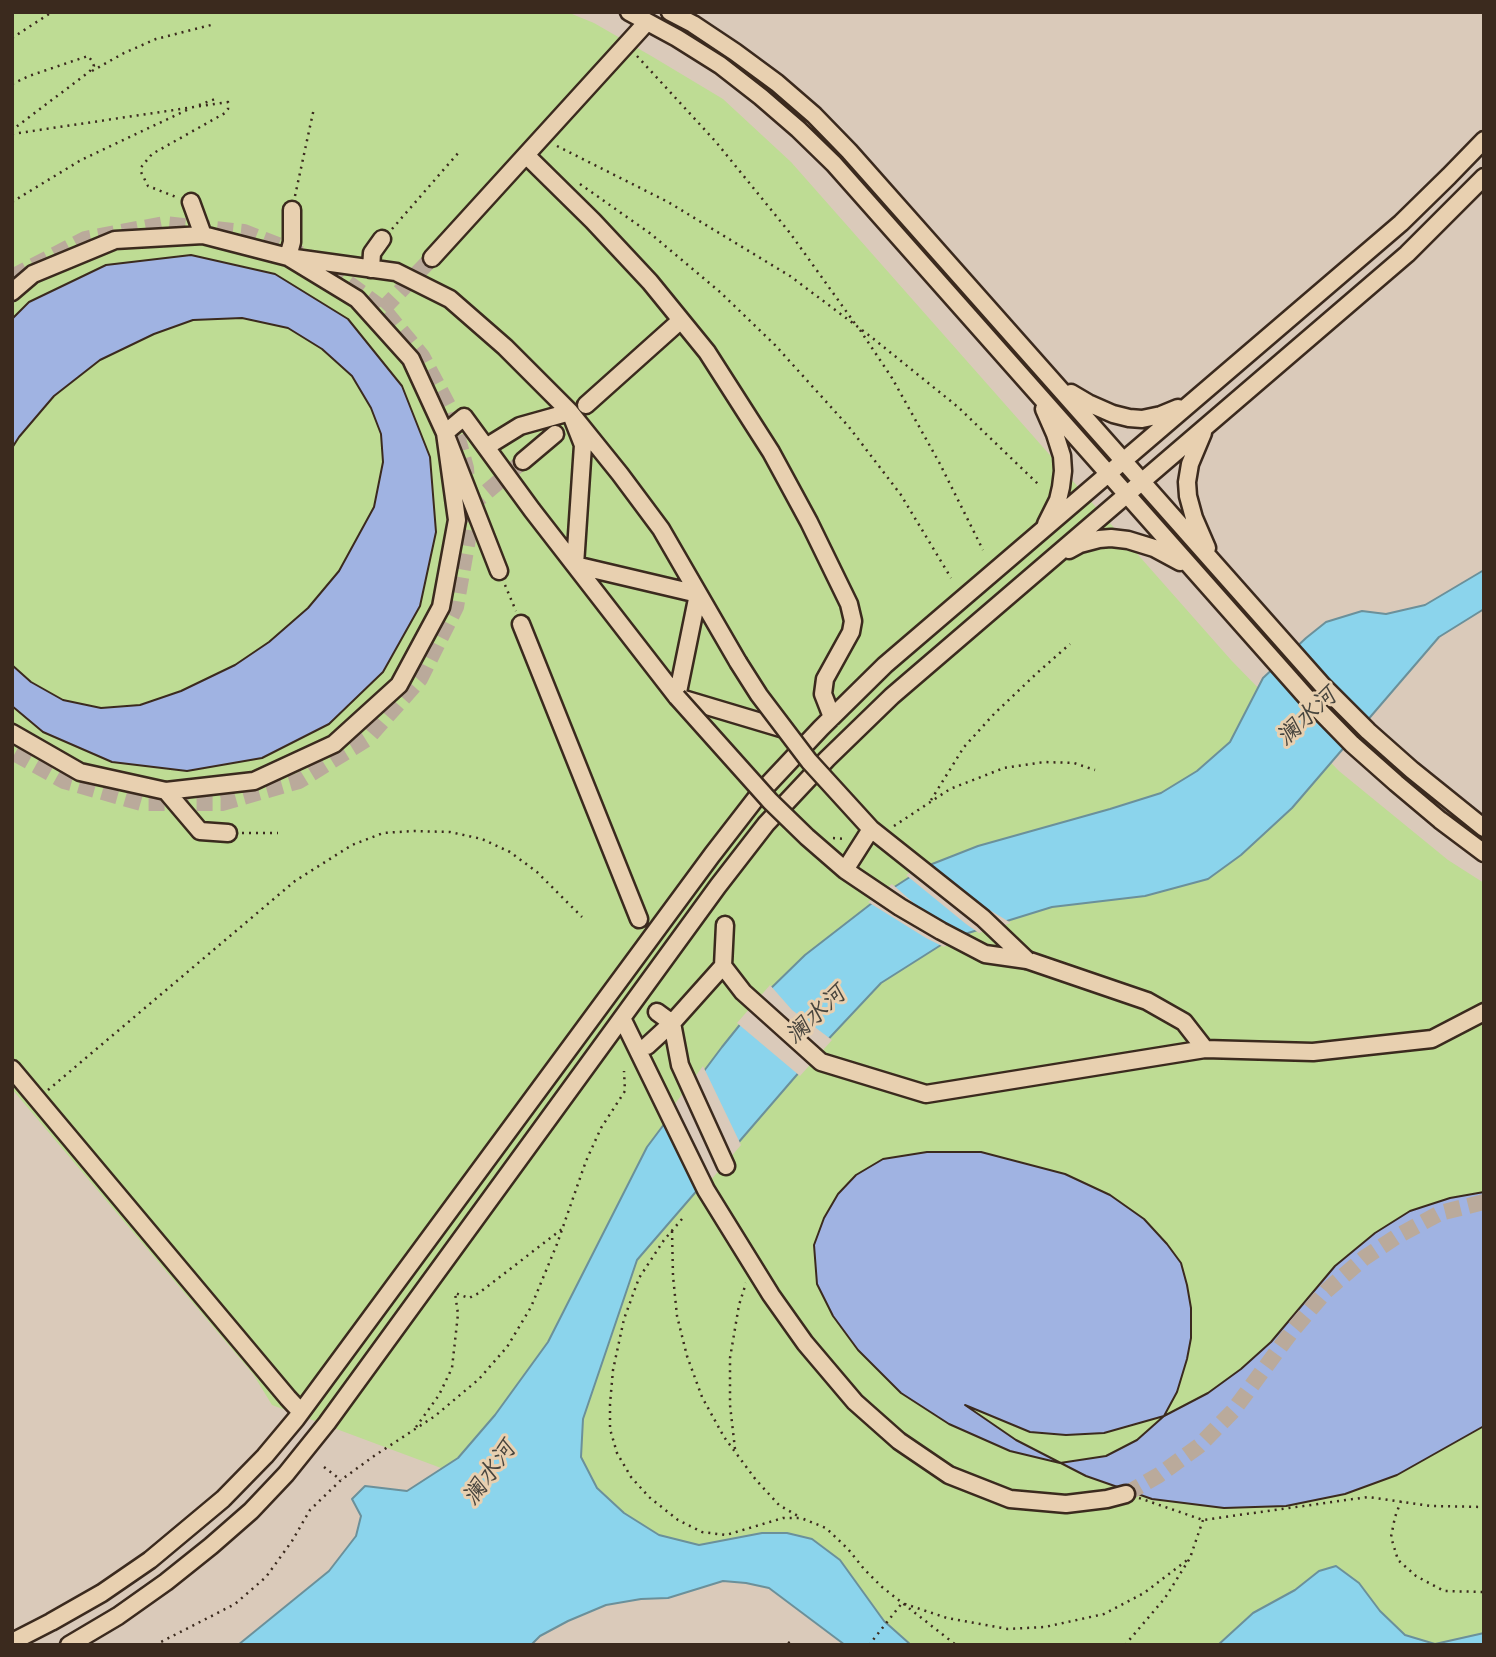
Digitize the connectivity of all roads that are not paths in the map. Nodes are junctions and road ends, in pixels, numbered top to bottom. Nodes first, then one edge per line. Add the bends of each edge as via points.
1 (629, 12) edge
2 (670, 12) edge
3 (647, 22) junction
4 (1484, 139) edge
5 (526, 155) junction
6 (1484, 177) edge
7 (191, 202) road end
8 (292, 210) road end
9 (203, 235) junction
10 (383, 239) road end
11 (288, 257) junction
12 (432, 258) tunnel mouth
13 (371, 269) junction
14 (12, 292) edge
15 (681, 320) junction
16 (1054, 382) junction
17 (1038, 394) junction
18 (1193, 402) junction
19 (586, 405) dead end
20 (570, 412) junction
21 (1207, 425) junction
22 (445, 433) junction
23 (555, 434) dead end
24 (486, 447) junction
25 (523, 461) tunnel mouth
26 (1124, 461) junction
27 (1109, 474) junction
28 (1142, 481) junction
29 (1127, 494) junction
30 (1041, 532) junction
31 (1049, 561) junction
32 (575, 565) junction
33 (1191, 568) junction
34 (1218, 568) junction
35 (499, 571) road end
36 (698, 594) junction
37 (521, 624) road end
38 (677, 697) junction
39 (832, 717) junction
40 (784, 729) junction
41 (12, 733) edge
42 (166, 791) junction
43 (1484, 828) edge
44 (871, 829) junction
45 (228, 833) road end
46 (1484, 853) edge
47 (845, 870) junction
48 (639, 919) dead end
49 (725, 925) dead end
50 (1027, 960) junction
51 (723, 966) junction
52 (657, 1012) dead end
53 (1484, 1012) edge
54 (622, 1018) junction
55 (672, 1023) junction
56 (647, 1046) dead end
57 (1205, 1049) junction
58 (12, 1069) edge
59 (726, 1166) dead end
60 (301, 1412) junction
61 (1126, 1494) tunnel mouth
62 (12, 1642) edge
63 (69, 1645) edge

1 - 3 street
2 - 16 street via 736,52 814,116
3 - 5 street
3 - 17 street via 720,65 798,129
4 - 18 street via 1401,223
5 - 12 street
5 - 15 street via 593,220
6 - 21 street via 1407,254
7 - 9 street
8 - 11 street
9 - 11 street
9 - 14 street via 115,240 33,274
10 - 13 street via 372,253
11 - 13 street
11 - 22 street via 357,299 411,359
13 - 20 street via 396,272 450,299
15 - 19 street
15 - 39 street via 771,452 849,604 851,632 825,678 822,694
16 - 18 street via 1088,403 1129,418 1161,415
16 - 26 street
17 - 27 street
17 - 30 street via 1055,434 1063,471 1058,500
18 - 26 street
20 - 24 street via 520,426
20 - 32 street via 583,445
20 - 36 street via 661,530
21 - 28 street
21 - 34 street via 1190,464 1188,496 1203,542
22 - 24 street via 464,417
22 - 35 street
22 - 42 street via 457,520 441,607 399,685 334,744 254,781
23 - 25 street
24 - 32 street
26 - 27 street
26 - 28 street
27 - 29 street
27 - 30 street
28 - 29 street
28 - 34 street
29 - 31 street
29 - 33 street
30 - 39 street
31 - 33 street via 1080,544 1111,538 1154,548
31 - 54 street via 892,696 766,824
32 - 36 street
32 - 38 street
33 - 46 street via 1352,744
34 - 43 street via 1368,731
36 - 38 street
36 - 40 street, bridge
37 - 48 street
38 - 40 street, bridge
38 - 47 street, bridge via 779,810
39 - 60 street via 760,793 712,855
40 - 44 street, bridge
41 - 42 street via 80,772
42 - 45 street via 200,831
44 - 47 street, bridge
44 - 50 street, bridge via 983,918
47 - 50 street, bridge via 985,954
49 - 51 street
50 - 57 street via 1147,1001 1184,1022
51 - 55 street
51 - 57 street via 743,992 821,1062 926,1094
52 - 55 street
53 - 57 street via 1432,1040 1313,1052
54 - 61 street via 706,1190 771,1295 855,1402 899,1441 949,1475 1010,1499 1066,1504
54 - 63 street via 286,1474 251,1511 166,1582
55 - 56 street
55 - 59 street via 680,1065
58 - 60 street
60 - 62 street via 223,1499 150,1560

